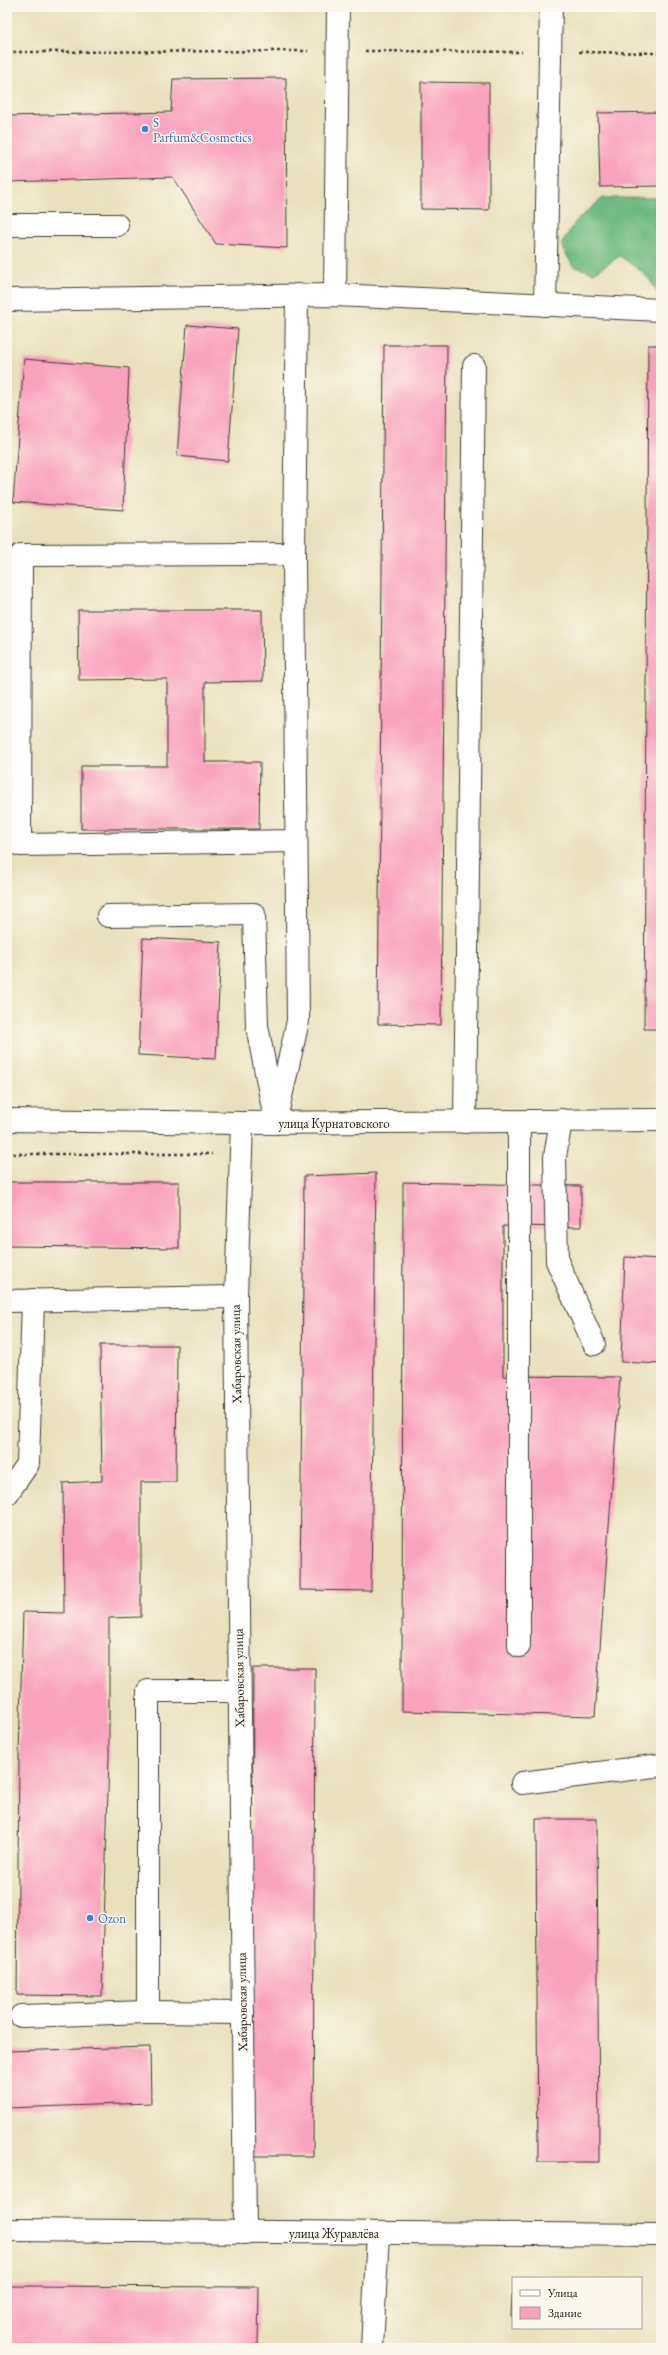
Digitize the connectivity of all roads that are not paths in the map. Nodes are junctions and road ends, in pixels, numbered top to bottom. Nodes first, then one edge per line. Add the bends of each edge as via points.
1 (338, 7) edge
2 (551, 7) edge
3 (7, 226) edge
4 (117, 226) dead end
5 (335, 295) junction
6 (297, 296) junction
7 (7, 300) edge
8 (545, 305) junction
9 (661, 310) edge
10 (474, 366) dead end
11 (294, 554) junction
12 (296, 841) junction
13 (108, 916) dead end
14 (7, 1120) edge
15 (561, 1120) junction
16 (661, 1120) edge
17 (465, 1122) junction
18 (519, 1122) junction
19 (242, 1123) junction
20 (275, 1123) junction
21 (236, 1297) junction
22 (33, 1300) junction
23 (7, 1301) edge
24 (594, 1344) dead end
25 (7, 1494) edge
26 (519, 1646) dead end
27 (239, 1691) junction
28 (661, 1766) edge
29 (522, 1783) dead end
30 (148, 2012) junction
31 (243, 2013) junction
32 (21, 2016) dead end
33 (7, 2230) edge
34 (244, 2232) junction
35 (378, 2233) junction
36 (661, 2235) edge
37 (372, 2348) edge

1 - 5 street
2 - 8 street
3 - 4 street
5 - 6 street
5 - 8 street
6 - 7 street
6 - 11 street
8 - 9 street
10 - 17 street
11 - 12 street
11 - 12 street via 21,554 20,845
12 - 20 street via 298,1022
13 - 20 street via 254,914 256,1026
14 - 19 street, улица Курнатовского
15 - 16 street, улица Курнатовского
15 - 18 street, улица Курнатовского
15 - 24 street via 555,1157 557,1261
17 - 18 street, улица Курнатовского
17 - 20 street, улица Курнатовского
18 - 26 street
19 - 20 street, улица Курнатовского
19 - 21 street, Хабаровская улица
21 - 22 street
21 - 27 street, Хабаровская улица
22 - 23 street
22 - 25 street via 28,1464
27 - 30 street via 148,1691
27 - 31 street, Хабаровская улица
28 - 29 street
30 - 31 street
30 - 32 street
31 - 34 street, Хабаровская улица
33 - 34 street, улица Журавлёва
34 - 35 street, улица Журавлёва
35 - 36 street, улица Журавлёва
35 - 37 street

